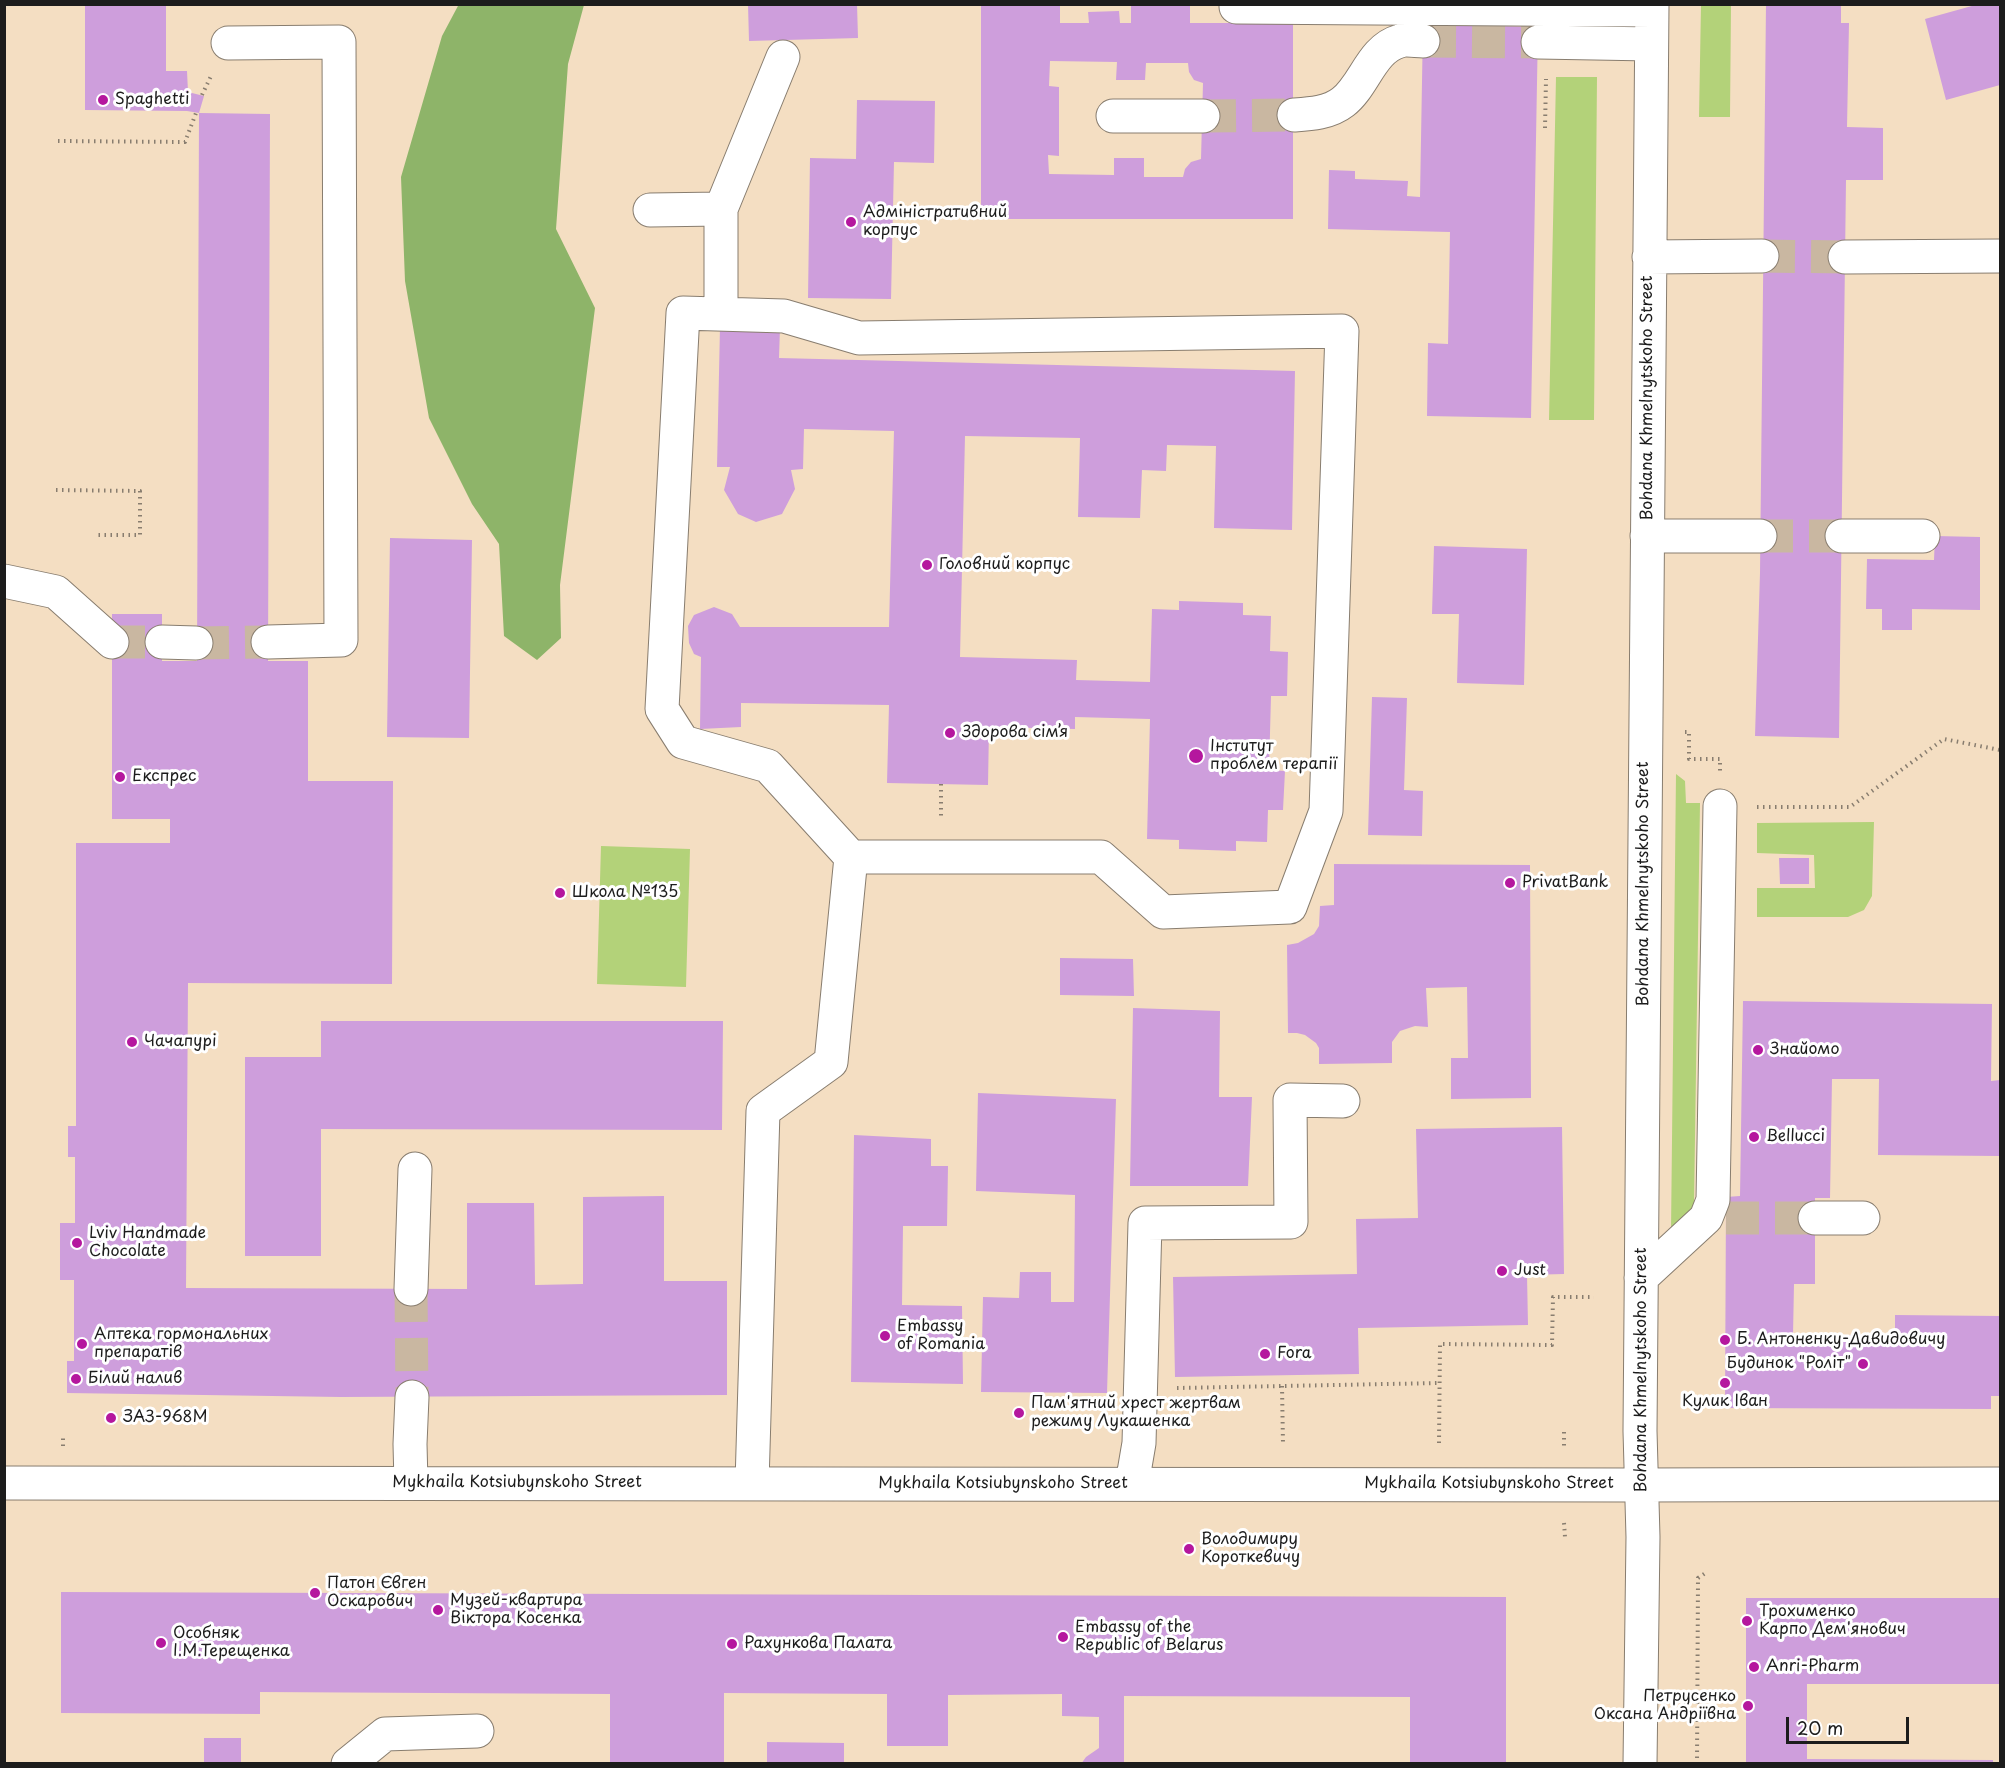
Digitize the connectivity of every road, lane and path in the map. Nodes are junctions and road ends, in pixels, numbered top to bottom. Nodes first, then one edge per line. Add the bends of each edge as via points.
1 (1236, 7) dead end
2 (1652, 7) edge
3 (1423, 40) tunnel mouth
4 (1541, 42) joint
5 (228, 43) dead end
6 (1651, 44) junction
7 (783, 57) dead end
8 (196, 113) dead end
9 (1113, 116) dead end
10 (1203, 116) tunnel mouth
11 (1294, 116) tunnel mouth
12 (1545, 128) dead end
13 (58, 141) dead end
14 (721, 209) junction
15 (650, 210) dead end
16 (1762, 256) tunnel mouth
17 (2001, 256) edge
18 (1649, 257) junction
19 (1845, 257) tunnel mouth
20 (721, 314) junction
21 (56, 490) dead end
22 (98, 535) dead end
23 (1647, 536) junction
24 (1760, 536) tunnel mouth
25 (1842, 536) tunnel mouth
26 (1923, 536) dead end
27 (4, 581) edge
28 (112, 642) tunnel mouth
29 (162, 642) tunnel mouth
30 (268, 642) tunnel mouth
31 (196, 643) tunnel mouth
32 (1681, 732) dead end
33 (2001, 750) edge
34 (1719, 806) junction
35 (851, 857) junction
36 (1343, 1101) dead end
37 (415, 1169) dead end
38 (1815, 1218) tunnel mouth
39 (1863, 1218) dead end
40 (1641, 1278) junction
41 (411, 1289) tunnel mouth
42 (1594, 1297) dead end
43 (1440, 1383) junction
44 (1282, 1386) junction
45 (1140, 1389) junction
46 (412, 1396) tunnel mouth
47 (1439, 1443) dead end
48 (1283, 1444) dead end
49 (4, 1483) edge
50 (411, 1483) junction
51 (752, 1483) junction
52 (1132, 1484) junction
53 (2001, 1484) edge
54 (1641, 1485) junction
55 (1707, 1572) dead end
56 (477, 1731) dead end
57 (348, 1764) edge
58 (1640, 1764) edge
59 (1697, 1764) edge

1 - 2 street
2 - 6 street, Bohdana Khmelnytskoho Street
3 - 11 street via 1400,41 1380,51 1343,102 1318,114
4 - 6 street
4 - 12 path via 1546,68
5 - 30 street via 339,42 341,640
6 - 18 street, Bohdana Khmelnytskoho Street
7 - 14 street
8 - 13 path via 185,142
9 - 10 street
14 - 15 street
14 - 20 street
16 - 18 street
17 - 19 street
18 - 23 street, Bohdana Khmelnytskoho Street
20 - 35 street via 682,313 662,709 682,742 768,766
20 - 35 street via 784,316 859,338 1342,331 1326,811 1290,907 1163,912 1101,856
21 - 22 path via 140,491 140,535
23 - 24 street
23 - 40 street, Bohdana Khmelnytskoho Street
25 - 26 street
27 - 28 street via 56,592
29 - 31 street
32 - 34 path via 1689,732 1689,759 1720,759
33 - 34 path via 1944,739 1850,807
34 - 40 street via 1713,1200 1716,1218
35 - 51 street via 831,1062 763,1110
36 - 45 street via 1290,1100 1291,1222 1145,1222
37 - 41 street
38 - 39 street
40 - 54 street, Bohdana Khmelnytskoho Street
42 - 43 path via 1553,1297 1552,1345 1440,1344
43 - 44 path
43 - 47 path
44 - 45 path
44 - 48 path
45 - 52 street
46 - 50 street
49 - 50 street, Mykhaila Kotsiubynskoho Street
50 - 51 street, Mykhaila Kotsiubynskoho Street
51 - 52 street, Mykhaila Kotsiubynskoho Street
52 - 54 street, Mykhaila Kotsiubynskoho Street
53 - 54 street, Mykhaila Kotsiubynskoho Street
54 - 58 street, Bohdana Khmelnytskoho Street
55 - 59 path via 1698,1578
56 - 57 street via 385,1734

